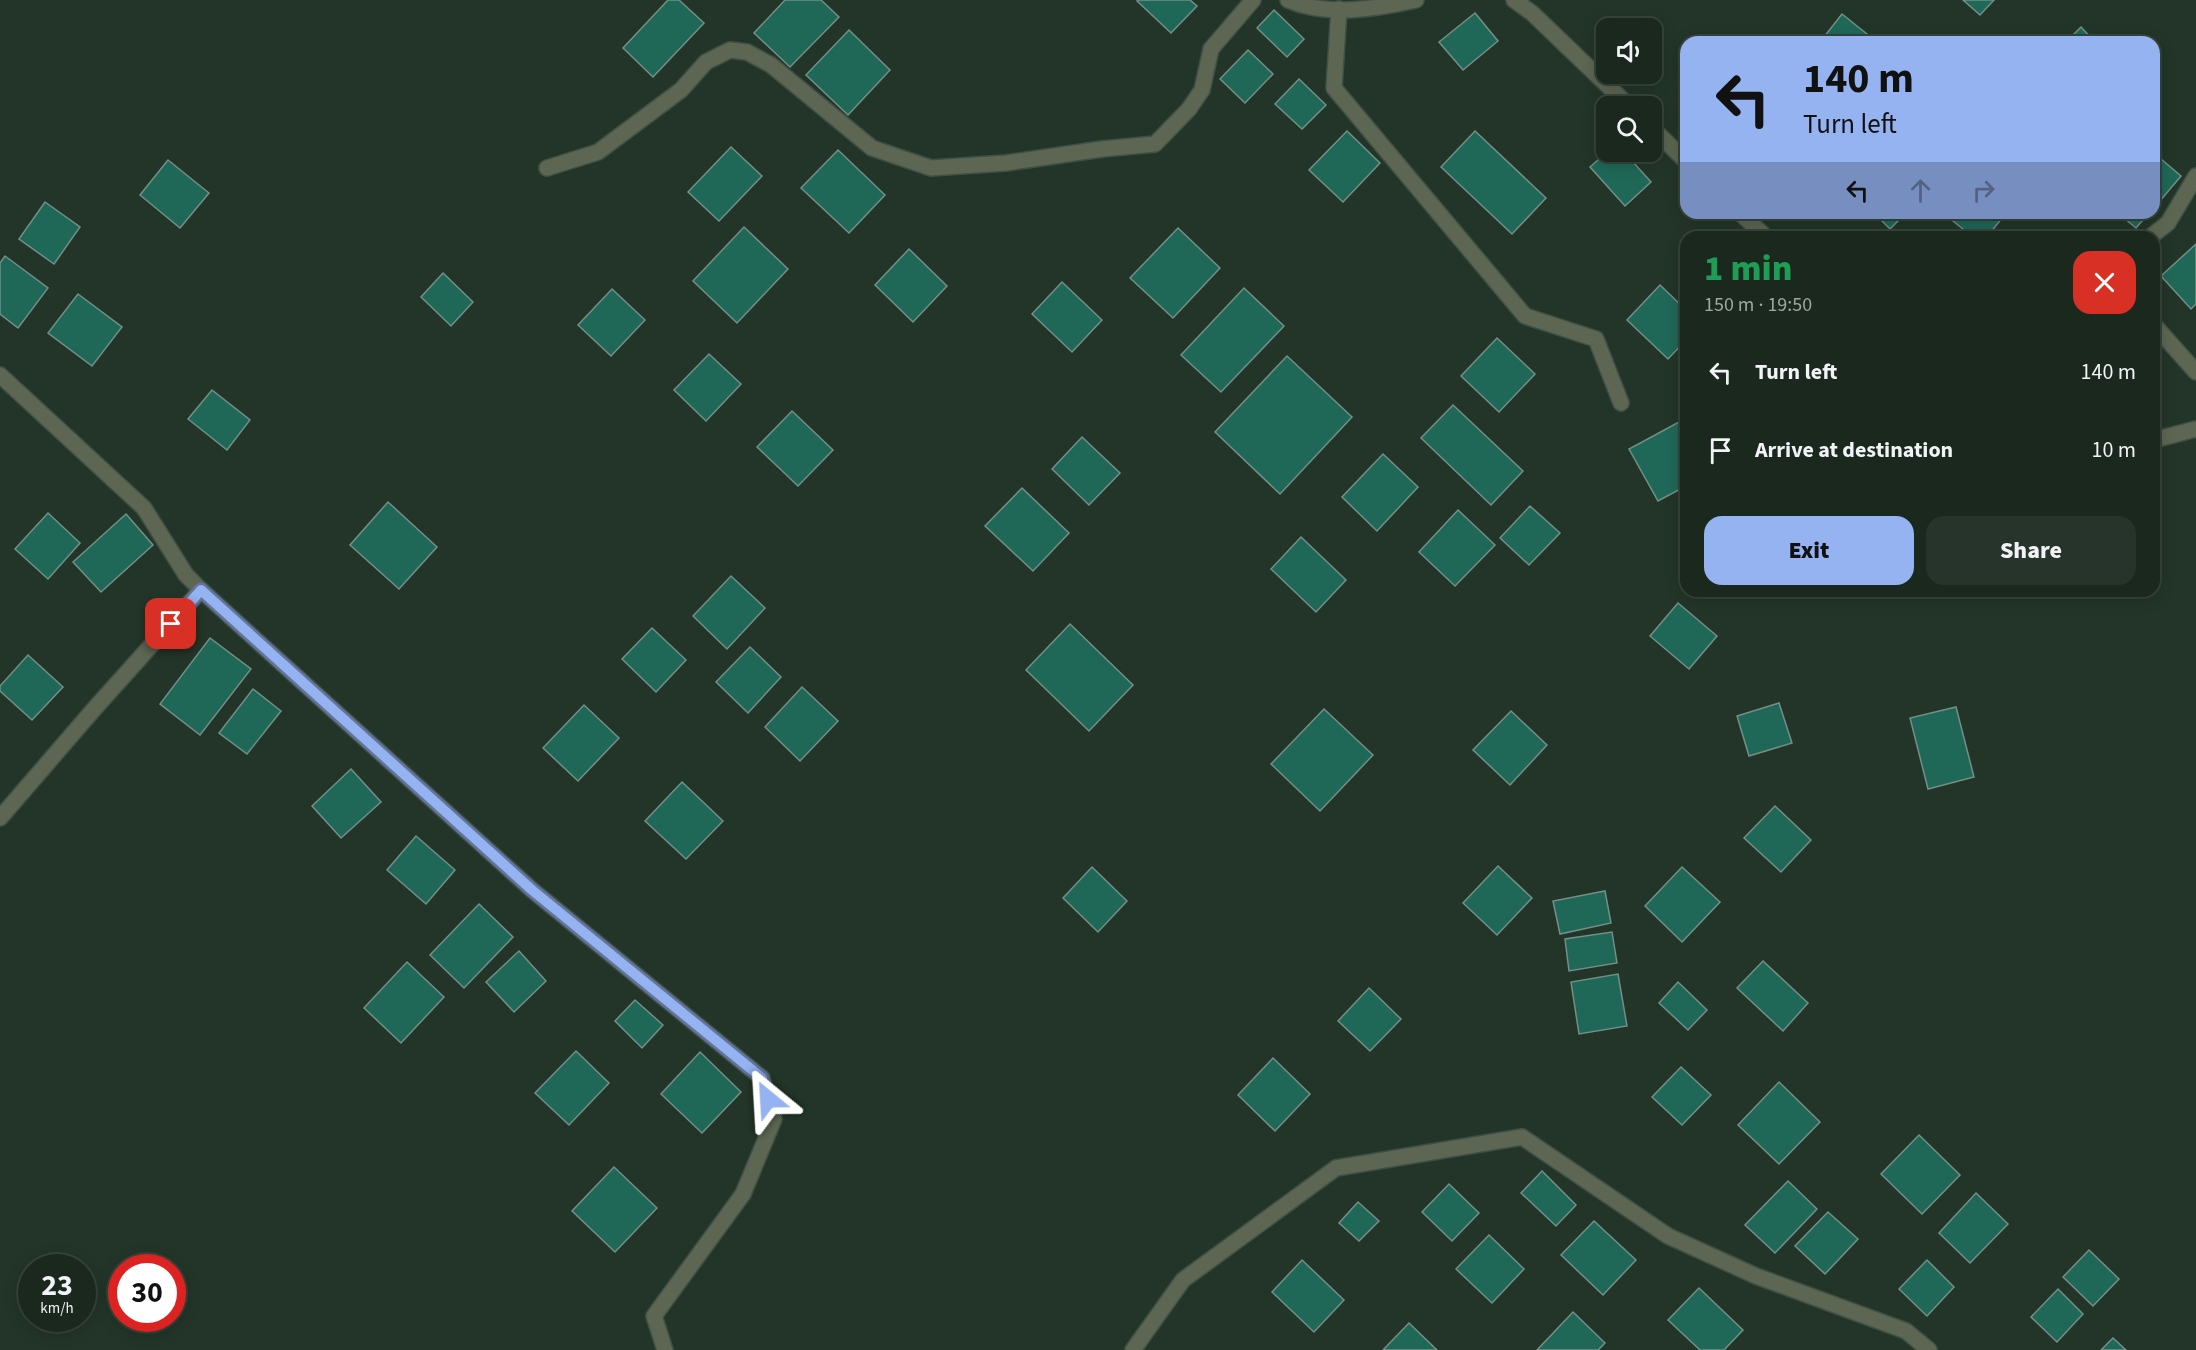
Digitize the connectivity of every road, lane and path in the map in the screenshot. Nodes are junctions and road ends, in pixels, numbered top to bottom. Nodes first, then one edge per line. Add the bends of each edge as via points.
1 (1253, 0) edge
2 (1288, 0) edge
3 (1416, 0) edge
4 (1514, 0) edge
5 (1340, 9) junction
6 (1619, 96) edge
7 (1662, 138) edge
8 (1680, 155) edge
9 (547, 168) dead end
10 (2196, 176) edge
11 (1746, 219) edge
12 (1760, 231) edge
13 (2158, 231) edge
14 (2160, 332) edge
15 (2196, 372) edge
16 (0, 375) edge
17 (1621, 403) dead end
18 (2196, 429) edge
19 (2160, 438) edge
20 (201, 590) junction
21 (0, 818) edge
22 (665, 1350) edge
23 (1133, 1350) edge
24 (1929, 1350) edge

1 - 9 street via 1211,49 1202,90 1196,99 1155,144 1006,164 931,168 872,148 771,65 747,52 730,50 706,62 681,90 598,152
2 - 5 street via 1304,7
3 - 5 street via 1371,10
4 - 6 street
5 - 17 street via 1334,88 1525,316 1596,339
7 - 8 street
10 - 13 street via 2168,223
11 - 12 street
14 - 15 street
16 - 20 street via 144,508 186,575
18 - 19 street
20 - 21 street
20 - 22 street via 532,890 762,1078 774,1119 743,1194 654,1316
23 - 24 street via 1183,1281 1336,1168 1522,1137 1668,1236 1756,1276 1906,1331

